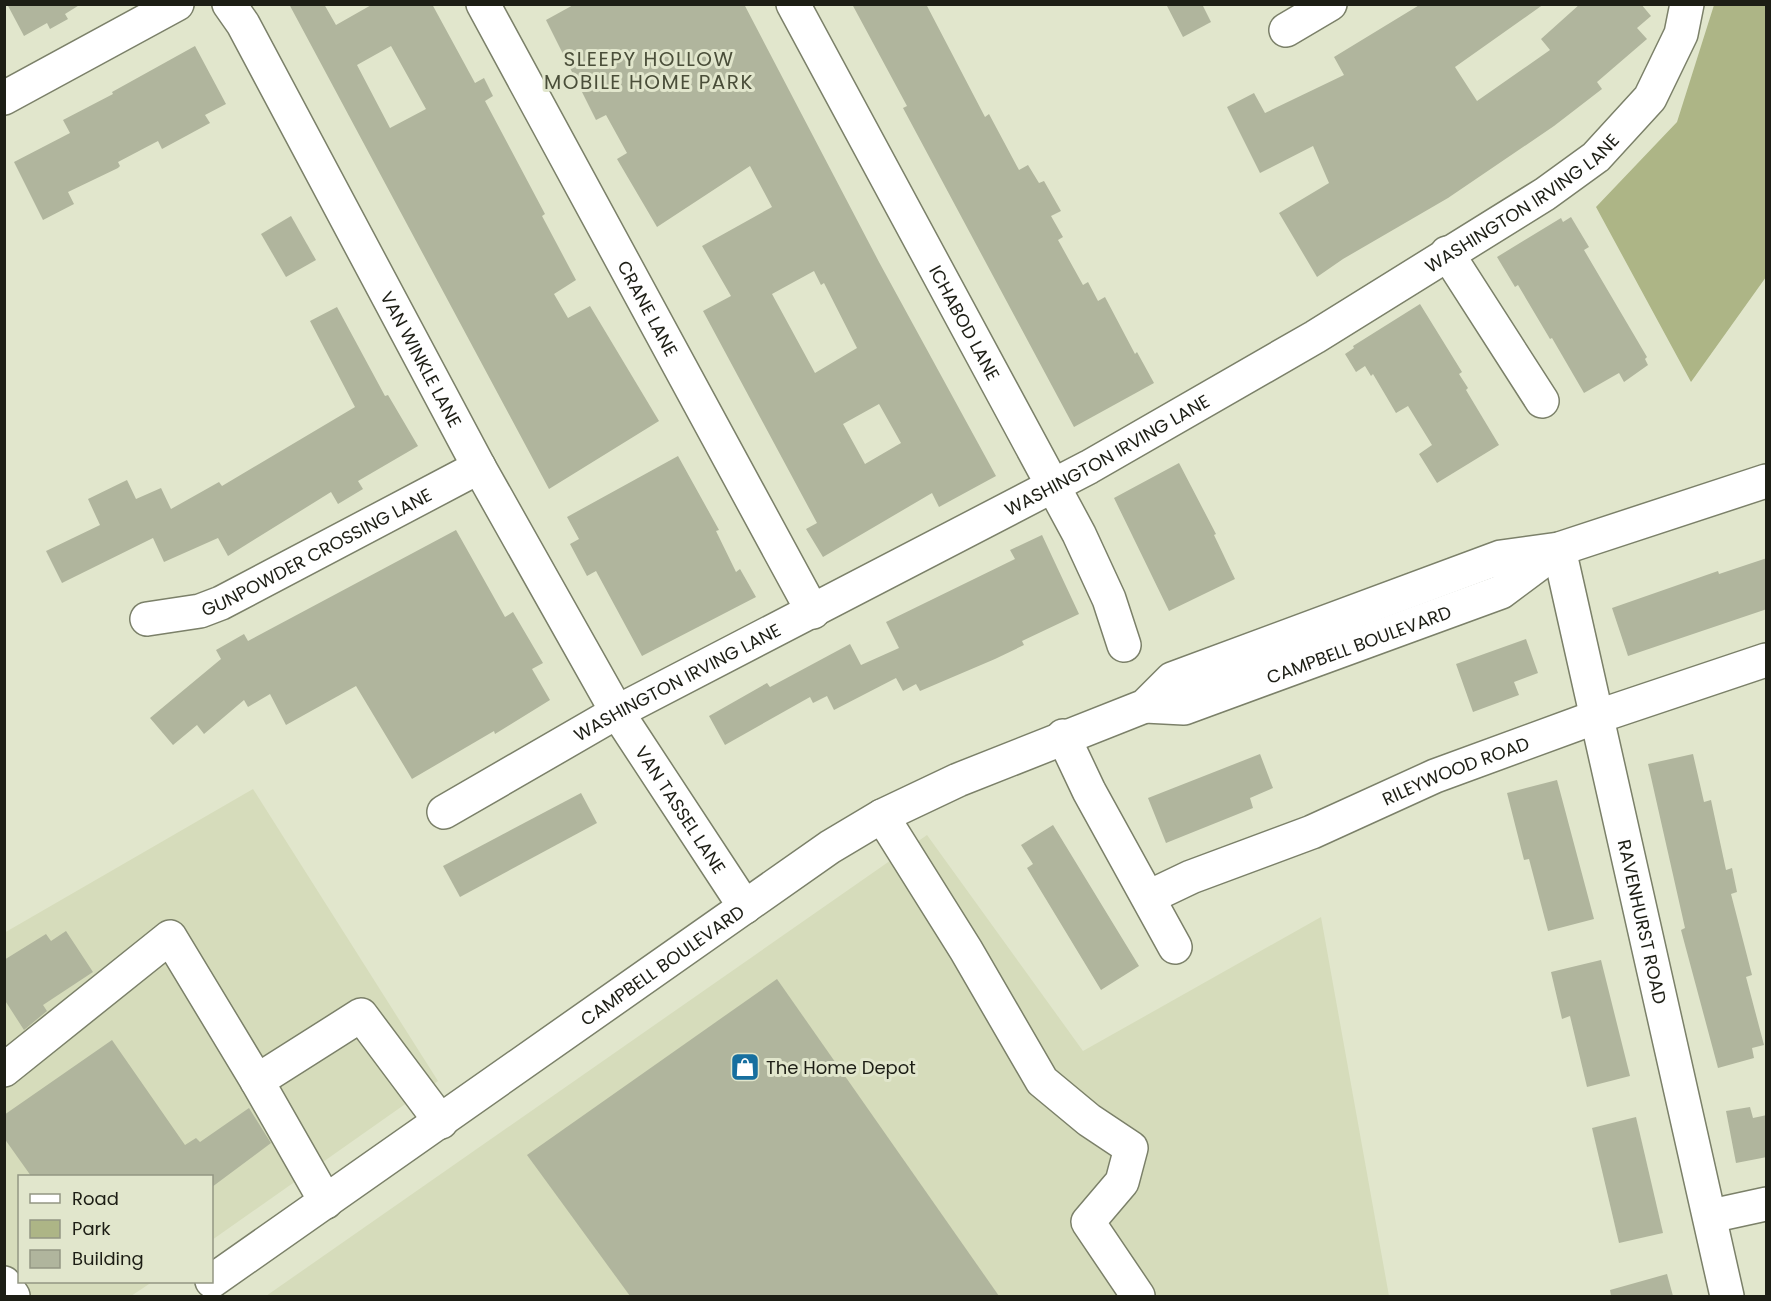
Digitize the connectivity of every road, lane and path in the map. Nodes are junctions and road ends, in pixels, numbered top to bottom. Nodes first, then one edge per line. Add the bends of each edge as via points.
1 (177, 4) edge
2 (229, 4) edge
3 (483, 4) edge
4 (793, 4) edge
5 (1330, 4) edge
6 (1687, 4) edge
7 (1286, 30) dead end
8 (4, 98) edge
9 (1447, 253) junction
10 (1542, 401) dead end
11 (480, 467) junction
12 (1767, 481) edge
13 (1053, 484) junction
14 (1559, 549) junction
15 (813, 612) junction
16 (147, 619) dead end
17 (1124, 645) dead end
18 (1767, 660) edge
19 (617, 712) junction
20 (1596, 717) junction
21 (1063, 736) junction
22 (444, 812) dead end
23 (882, 816) junction
24 (1149, 897) junction
25 (745, 907) junction
26 (1175, 947) dead end
27 (4, 1070) edge
28 (257, 1081) junction
29 (441, 1122) junction
30 (326, 1202) junction
31 (1767, 1204) edge
32 (1711, 1216) junction
33 (213, 1280) edge
34 (4, 1283) edge
35 (208, 1283) edge
36 (14, 1296) edge
37 (188, 1296) edge
38 (1138, 1296) edge
39 (1727, 1296) edge

1 - 8 street
2 - 11 street, VAN WINKLE LANE
3 - 15 street, CRANE LANE
4 - 13 street, ICHABOD LANE
5 - 7 street
6 - 9 street, WASHINGTON IRVING LANE via 1680,34 1650,98 1624,129 1596,157 1545,194
9 - 10 street
9 - 13 street, WASHINGTON IRVING LANE via 1315,336
11 - 16 street, GUNPOWDER CROSSING LANE via 221,603 200,611
11 - 19 street, VAN WINKLE LANE
12 - 14 street, CAMPBELL BOULEVARD
13 - 15 street, WASHINGTON IRVING LANE
13 - 17 street, ICHABOD LANE via 1109,599
14 - 20 street, RAVENHURST ROAD
14 - 21 street, CAMPBELL BOULEVARD via 1501,557 1172,679 1145,706
15 - 19 street, WASHINGTON IRVING LANE
18 - 20 street, RILEYWOOD ROAD
19 - 22 street, WASHINGTON IRVING LANE
19 - 25 street, VAN TASSEL LANE
20 - 24 street, RILEYWOOD ROAD via 1435,776 1312,832 1191,877
20 - 32 street, RAVENHURST ROAD
21 - 23 street, CAMPBELL BOULEVARD
21 - 24 street
23 - 25 street, CAMPBELL BOULEVARD
23 - 38 street via 1042,1082 1131,1148 1122,1182 1088,1222
24 - 26 street
25 - 29 street, CAMPBELL BOULEVARD
27 - 28 street via 170,937
28 - 29 street via 361,1014
28 - 30 street
29 - 30 street, CAMPBELL BOULEVARD
30 - 33 street, CAMPBELL BOULEVARD
31 - 32 street
32 - 39 street, RAVENHURST ROAD
34 - 36 street
35 - 37 street, CAMPBELL BOULEVARD

